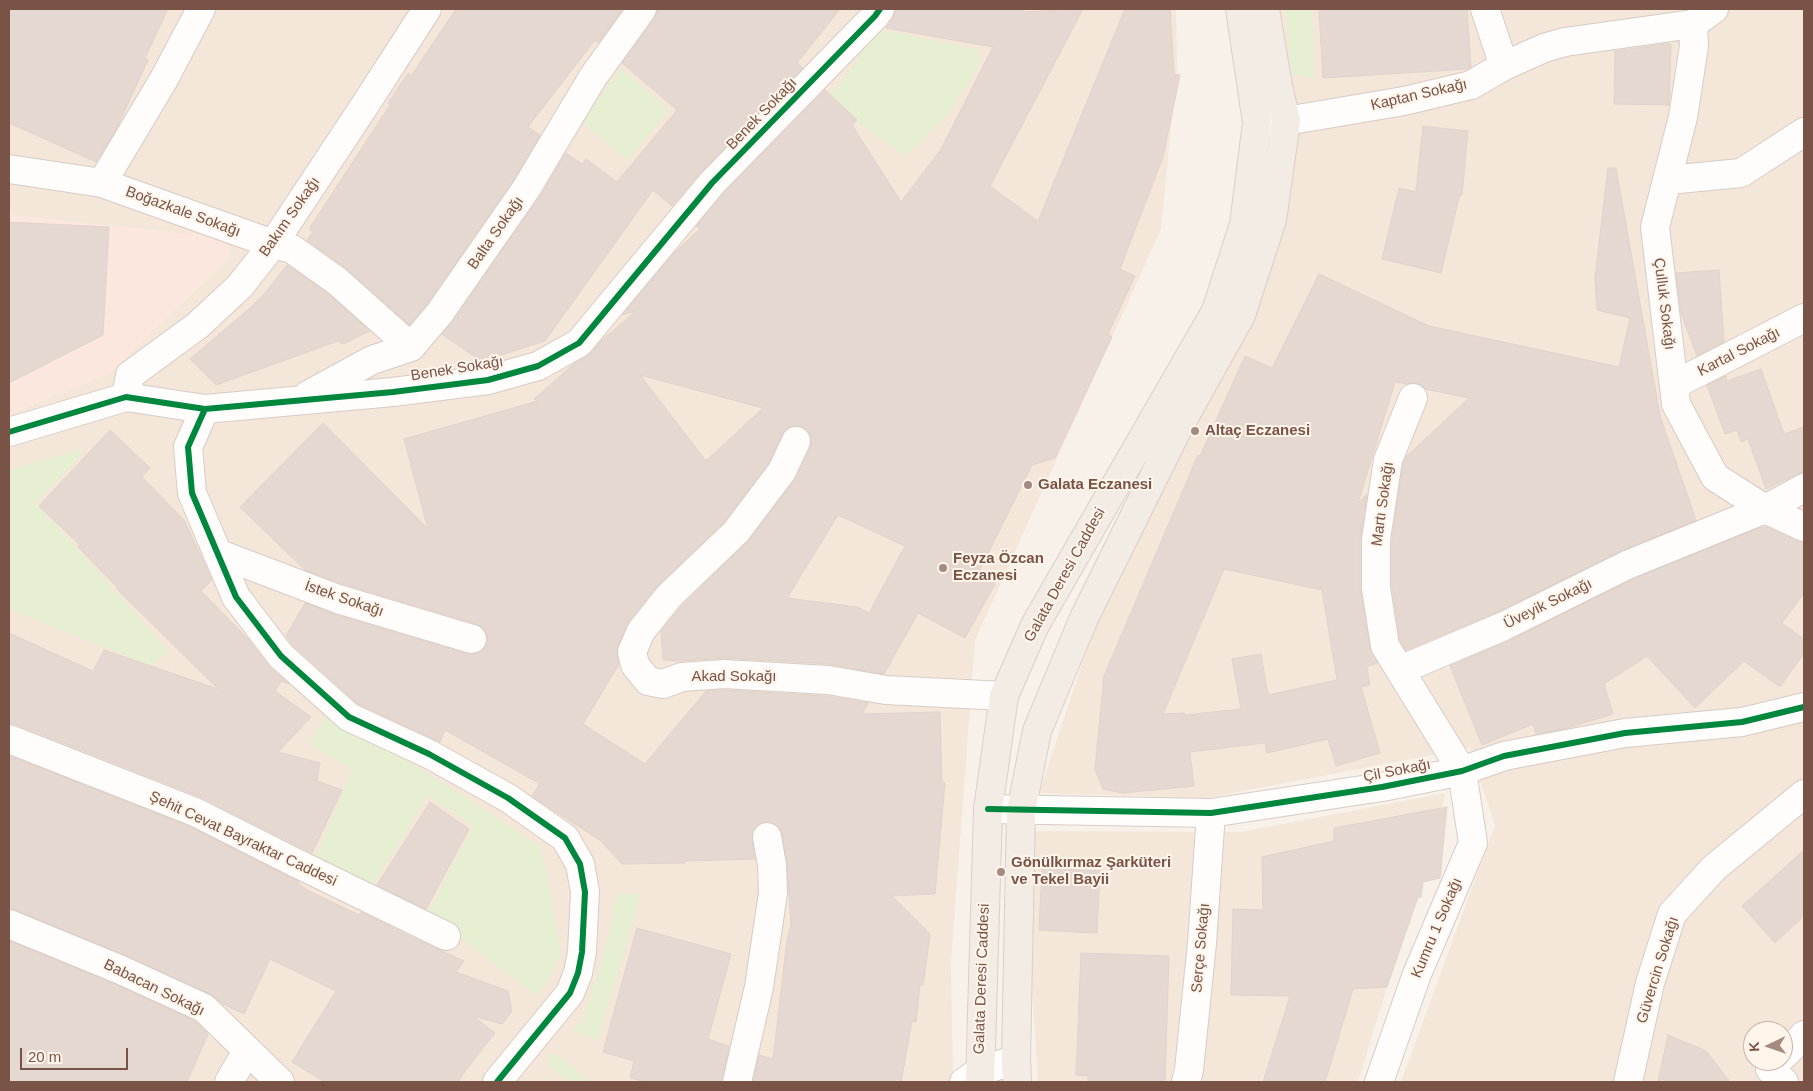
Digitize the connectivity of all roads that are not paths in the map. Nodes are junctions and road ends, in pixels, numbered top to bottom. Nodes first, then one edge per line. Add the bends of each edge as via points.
1 (201, 9) edge
2 (427, 9) edge
3 (642, 9) edge
4 (880, 9) edge
5 (1240, 9) edge
6 (1265, 9) edge
7 (1486, 9) edge
8 (1704, 16) edge
9 (1504, 66) junction
10 (1286, 121) junction
11 (1257, 122) junction
12 (1804, 132) edge
13 (9, 169) edge
14 (1668, 180) junction
15 (102, 183) junction
16 (273, 244) junction
17 (1804, 318) edge
18 (411, 347) junction
19 (1674, 385) junction
20 (126, 397) junction
21 (1413, 398) dead end
22 (298, 401) junction
23 (205, 409) junction
24 (9, 432) edge
25 (796, 441) dead end
26 (1804, 488) edge
27 (1764, 509) junction
28 (1804, 527) edge
29 (218, 552) junction
30 (472, 639) dead end
31 (1400, 670) junction
32 (1004, 696) junction
33 (1804, 707) edge
34 (9, 739) edge
35 (1462, 771) junction
36 (1804, 794) edge
37 (988, 809) junction
38 (1021, 811) junction
39 (1210, 814) junction
40 (767, 837) dead end
41 (9, 924) edge
42 (446, 936) dead end
43 (1804, 1035) edge
44 (1793, 1046) edge
45 (247, 1051) junction
46 (1017, 1071) edge
47 (1772, 1071) edge
48 (974, 1079) edge
49 (229, 1082) edge
50 (280, 1082) edge
51 (497, 1082) edge
52 (737, 1082) edge
53 (1186, 1082) edge
54 (1379, 1082) edge
55 (1628, 1082) edge
56 (1784, 1082) edge

1 - 15 street
2 - 16 street, Bakım Sokağı
3 - 18 street, Balta Sokağı via 592,77 526,189 439,314
4 - 22 street, Benek Sokağı via 712,183 579,343 538,366 488,380
5 - 11 main road, Galata Deresi Caddesi
6 - 10 main road
7 - 9 street
8 - 9 street, Kaptan Sokağı via 1565,42
8 - 14 street, Çulluk Sokağı via 1694,46
9 - 10 street, Kaptan Sokağı via 1471,85 1404,101
10 - 11 street, Kaptan Sokağı
10 - 38 main road via 1272,220 1241,315 1177,430 1084,618 1037,731
11 - 32 main road, Galata Deresi Caddesi via 1244,224 1216,311 1036,625
12 - 14 street via 1741,173
13 - 15 street, Boğazkale Sokağı
14 - 19 street, Çulluk Sokağı via 1655,227
15 - 16 street, Boğazkale Sokağı
16 - 18 street, Boğazkale Sokağı via 292,249 337,281
16 - 20 street, Bakım Sokağı via 240,286 197,326 130,375
17 - 19 street, Kartal Sokağı
18 - 22 street via 372,360
19 - 27 street, Çulluk Sokağı via 1676,404 1715,477
20 - 23 street, Benek Sokağı
20 - 24 street, Benek Sokağı
21 - 31 street, Martı Sokağı via 1388,460 1376,540 1376,588 1385,646
22 - 23 street, Benek Sokağı
23 - 29 street via 188,447 192,493
25 - 32 street, Akad Sokağı via 782,471 736,532 669,596 640,631 632,652 635,665 648,681 663,684 682,677 724,674 828,680 886,690
26 - 27 street, Üveyik Sokağı
27 - 28 street, Çulluk Sokağı
27 - 31 street, Üveyik Sokağı via 1627,565 1504,626
29 - 30 street, İstek Sokağı via 338,599
29 - 51 street via 236,596 281,656 348,717 429,754 508,798 565,838 580,864 585,892 578,972 570,993
31 - 35 street
32 - 37 main road, Galata Deresi Caddesi
33 - 35 street, Çil Sokağı via 1742,722 1625,733 1504,756
34 - 42 street, Şehit Cevat Bayraktar Caddesi via 195,812
35 - 39 street, Çil Sokağı
35 - 54 street, Kumru 1 Sokağı via 1473,843 1417,974
36 - 55 street, Güvercin Sokağı via 1714,868 1672,914 1650,983
37 - 38 street, Çil Sokağı
37 - 48 main road, Galata Deresi Caddesi
38 - 39 street, Çil Sokağı
38 - 46 main road
39 - 53 street, Serçe Sokağı via 1202,943
40 - 52 street via 773,893 759,987
41 - 45 street, Babacan Sokağı via 204,1008
43 - 44 street
45 - 49 street
45 - 50 street, Babacan Sokağı
46 - 48 street
47 - 56 street

